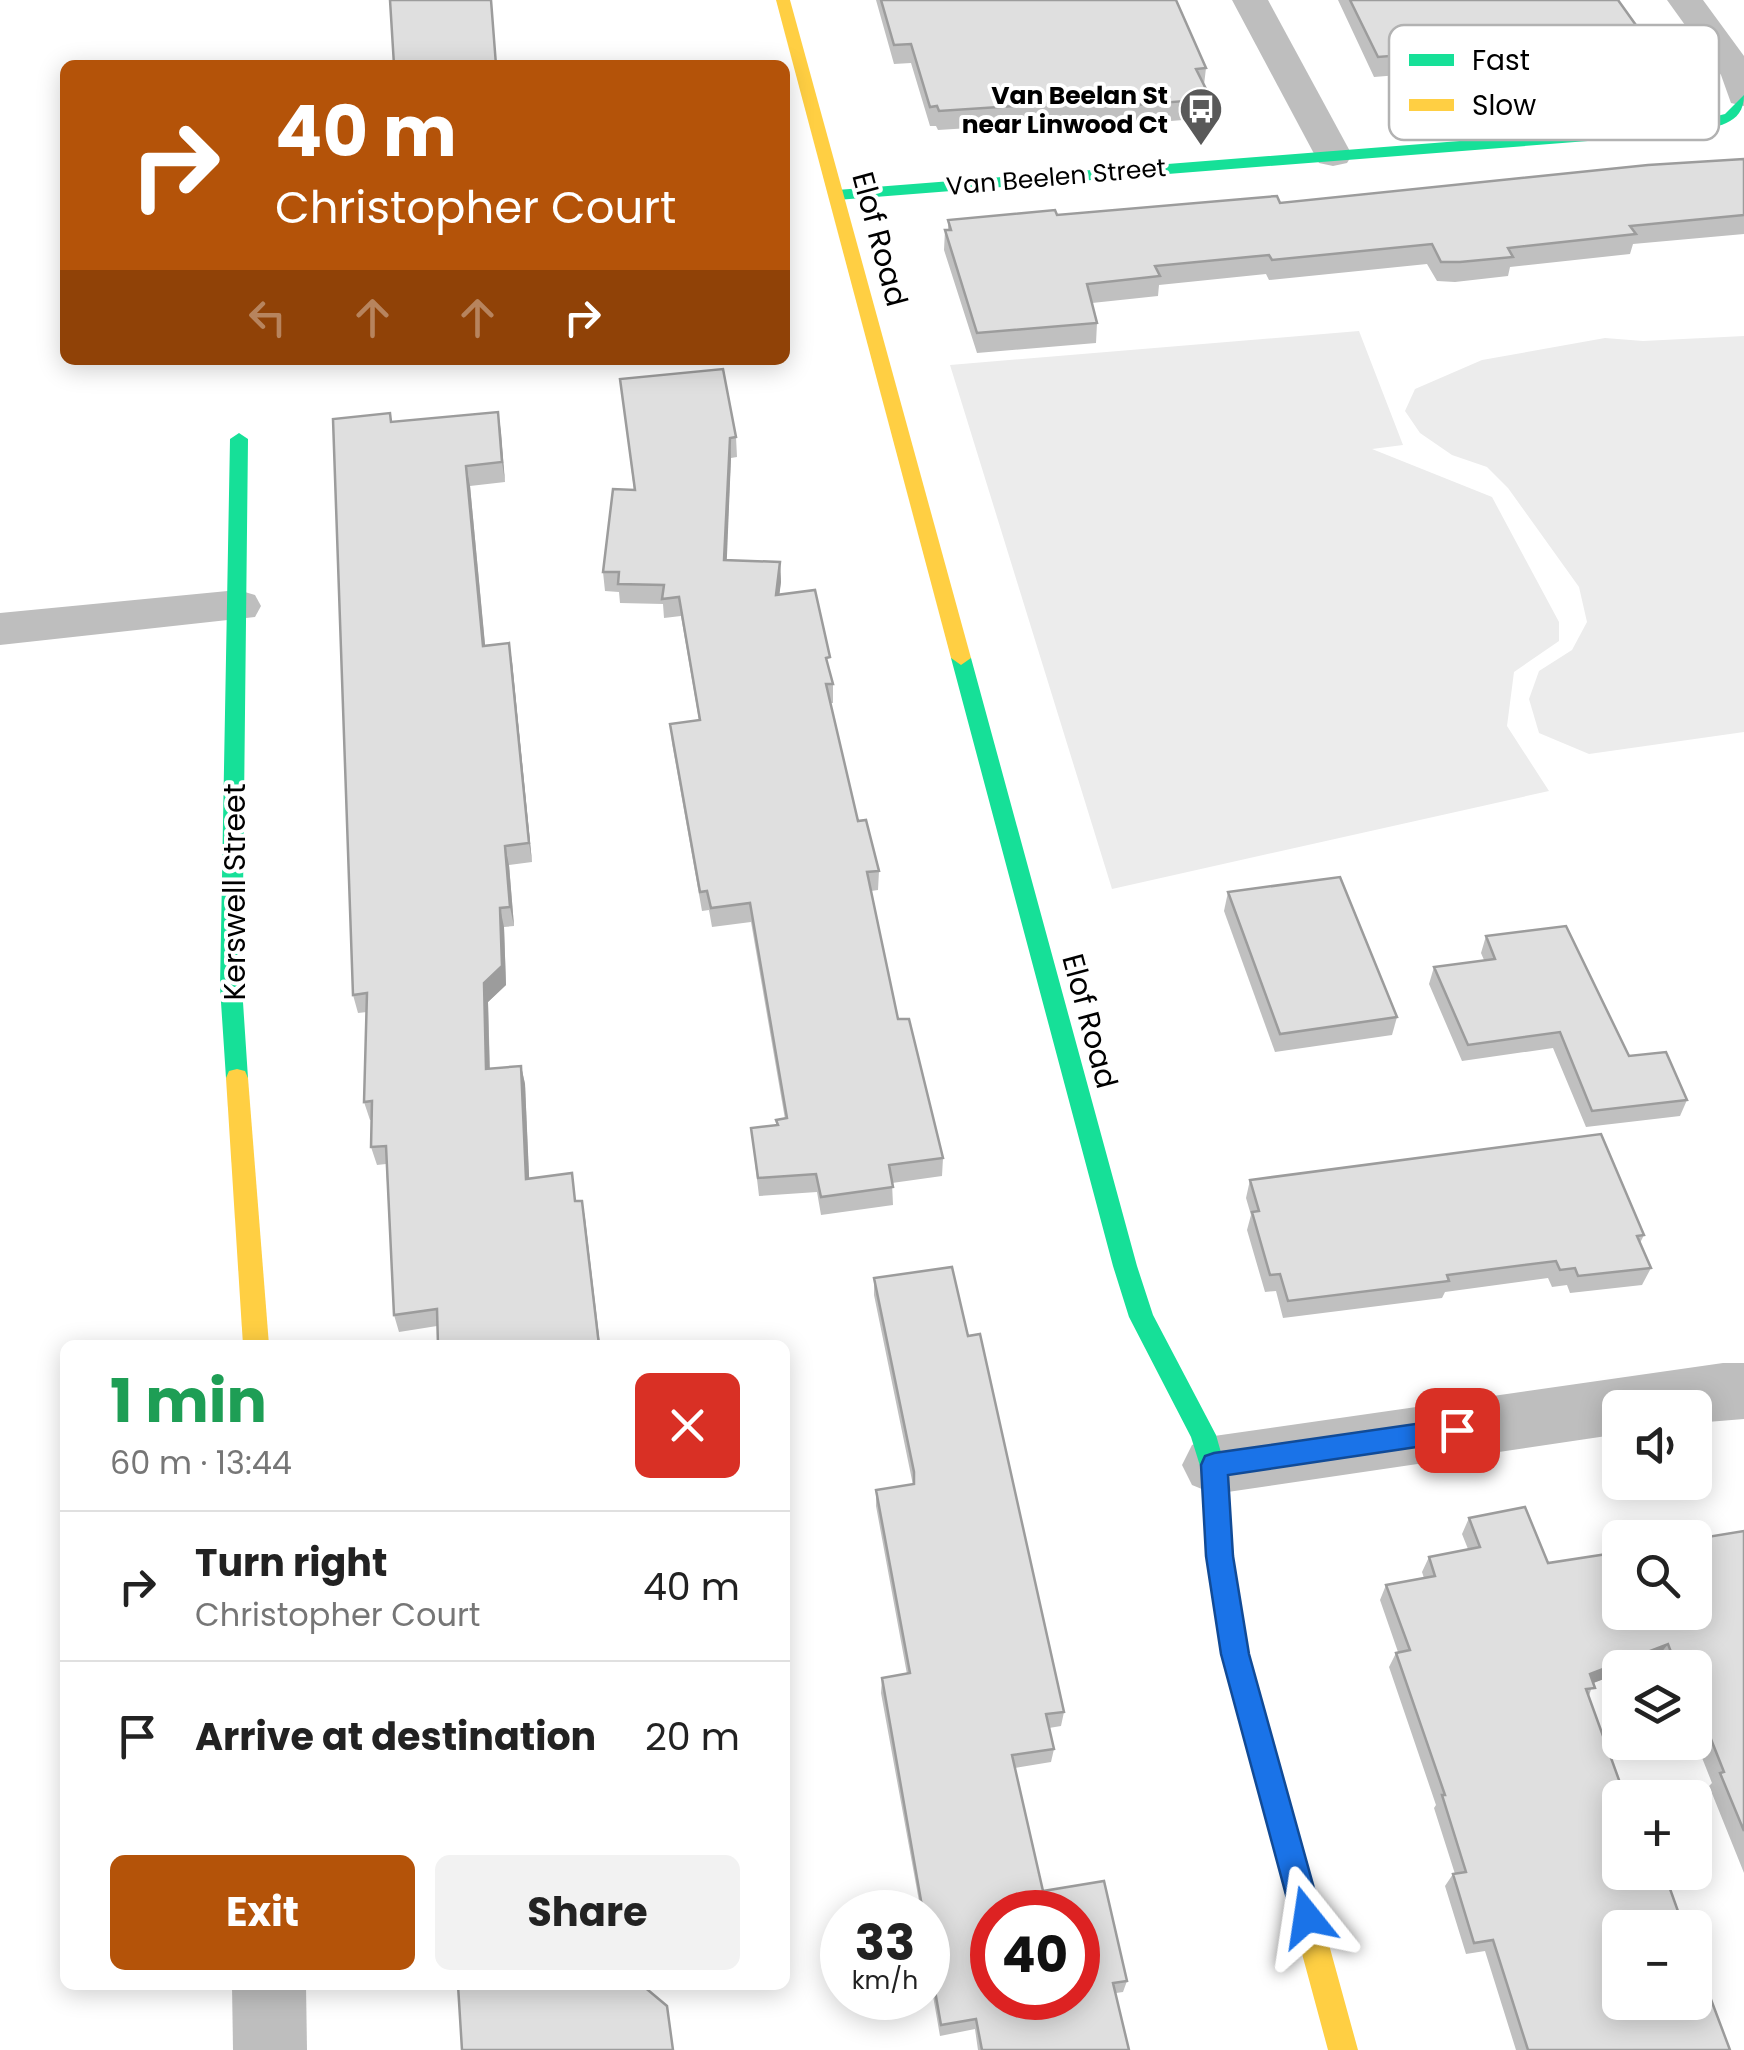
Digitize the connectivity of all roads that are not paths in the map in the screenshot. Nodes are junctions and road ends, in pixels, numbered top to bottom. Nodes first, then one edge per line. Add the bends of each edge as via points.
1 (783, 0) edge
2 (1250, 0) edge
3 (1685, 0) edge
4 (1703, 25) edge
5 (1719, 47) edge
6 (1744, 97) edge
7 (1719, 120) edge
8 (1531, 140) edge
9 (1333, 155) junction
10 (837, 195) junction
11 (240, 439) dead end
12 (238, 606) junction
13 (0, 629) edge
14 (256, 1340) edge
15 (1744, 1391) edge
16 (1214, 1465) junction
17 (269, 1990) edge
18 (270, 2050) edge
19 (1343, 2050) edge

1 - 10 street, Elof Road
2 - 9 street
3 - 4 street, Van Beelen Street
5 - 6 street, Van Beelen Street via 1739,75
6 - 7 street, Van Beelen Street via 1730,117
8 - 9 street, Van Beelen Street
9 - 10 street, Van Beelen Street
10 - 16 street, Elof Road via 1125,1266 1142,1317
11 - 12 street, Kerswell Street
12 - 13 street
12 - 14 street, Kerswell Street via 231,988
15 - 16 street
16 - 19 street, Elof Road via 1235,1654
17 - 18 street

